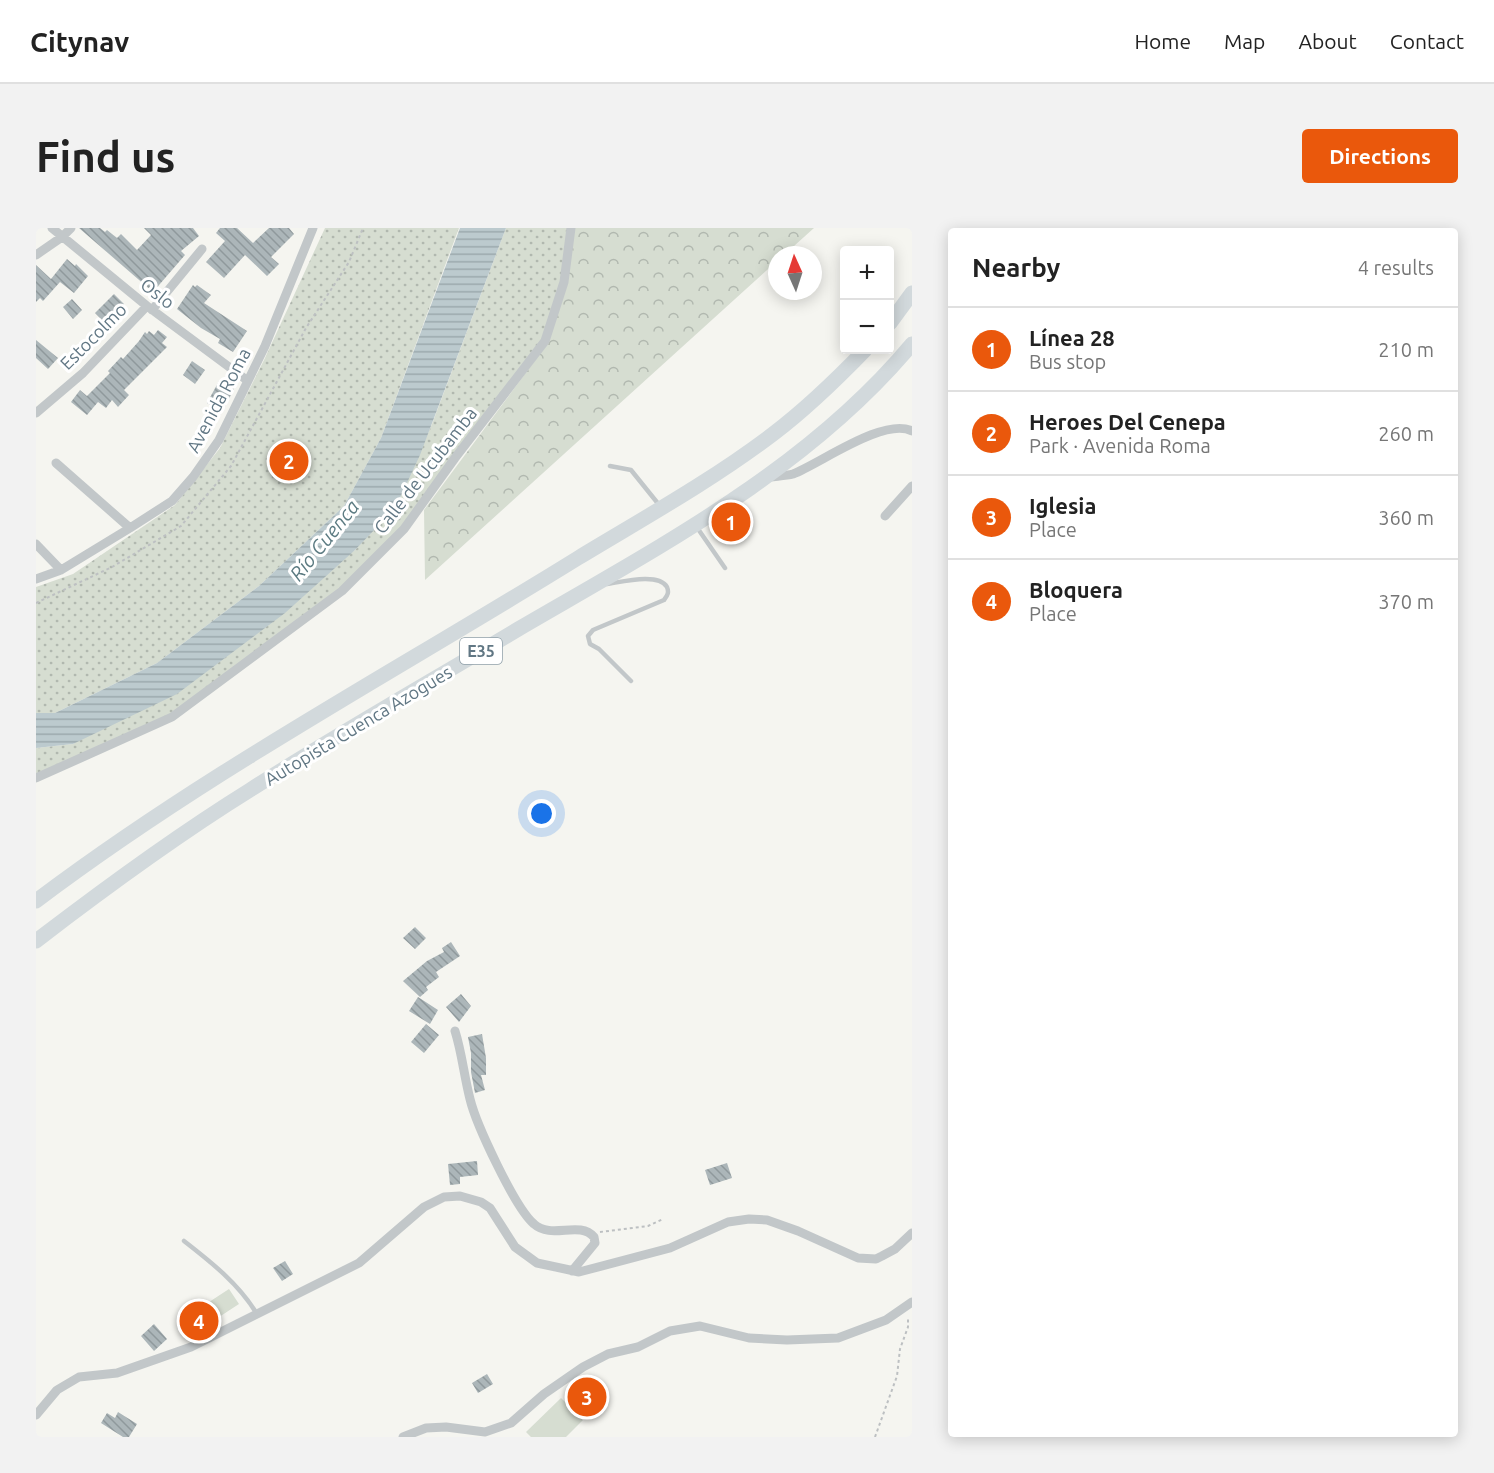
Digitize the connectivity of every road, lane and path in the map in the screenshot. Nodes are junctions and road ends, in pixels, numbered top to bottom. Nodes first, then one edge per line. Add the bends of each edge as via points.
1 (52, 228) edge
2 (71, 228) edge
3 (313, 228) edge
4 (363, 228) edge
5 (571, 228) edge
6 (62, 237) junction
7 (202, 249) dead end
8 (36, 255) edge
9 (912, 293) edge
10 (149, 308) junction
11 (894, 318) edge
12 (306, 328) dead end
13 (912, 344) edge
14 (861, 354) edge
15 (248, 381) junction
16 (36, 413) edge
17 (912, 431) edge
18 (56, 463) dead end
19 (610, 466) dead end
20 (764, 478) junction
21 (912, 486) edge
22 (662, 508) junction
23 (885, 516) dead end
24 (695, 523) junction
25 (130, 528) junction
26 (36, 544) edge
27 (726, 568) dead end
28 (61, 570) junction
29 (36, 579) edge
30 (590, 587) junction
31 (631, 681) dead end
32 (36, 778) edge
33 (36, 901) edge
34 (36, 942) edge
35 (455, 1031) dead end
36 (663, 1219) dead end
37 (912, 1233) edge
38 (592, 1234) junction
39 (184, 1241) dead end
40 (572, 1271) junction
41 (910, 1304) edge
42 (257, 1314) junction
43 (36, 1415) edge
44 (403, 1437) edge
45 (875, 1437) edge

1 - 6 street, Oslo
2 - 6 street
3 - 15 street, Avenida Roma
4 - 12 path via 337,283
5 - 32 street, Calle de Ucubamba via 564,282 545,341 404,529 342,591 172,717
6 - 8 street
6 - 10 street, Oslo
7 - 10 street, Estocolmo
9 - 11 highway
10 - 15 street, Oslo
10 - 16 street, Estocolmo
13 - 20 highway, Autopista Cuenca Azogues / E35 via 850,410
14 - 22 highway, Autopista Cuenca Azogues / E35 via 774,433
15 - 25 street, Avenida Roma via 219,440 193,477 172,501
17 - 20 street via 889,429 807,468
18 - 25 street
19 - 22 lane via 631,470
20 - 24 highway, Autopista Cuenca Azogues / E35
21 - 23 street
22 - 33 highway, Autopista Cuenca Azogues / E35 via 215,776
24 - 27 lane
24 - 30 highway, Autopista Cuenca Azogues / E35
25 - 28 street, Avenida Roma
26 - 28 street
28 - 29 street, Avenida Roma
30 - 31 lane via 657,579 668,589 664,600 593,630 588,636 590,644
30 - 34 highway, Autopista Cuenca Azogues / E35 via 249,790 133,869
35 - 38 street via 470,1101 482,1132 527,1217 550,1232 581,1230
36 - 38 path via 648,1226
37 - 40 street via 895,1249 876,1259 858,1258 798,1231 767,1220 749,1219 728,1222 670,1248 619,1263
38 - 40 street via 595,1243
39 - 42 lane via 216,1266
40 - 42 street via 537,1263 516,1247 490,1208 481,1202 460,1196 444,1197 424,1208 359,1263
41 - 44 street via 886,1320 838,1338 749,1338 700,1326 670,1331 584,1367 511,1423 485,1432 447,1426 426,1428
41 - 45 path via 897,1376
42 - 43 street via 152,1362 117,1373 79,1377 57,1390

